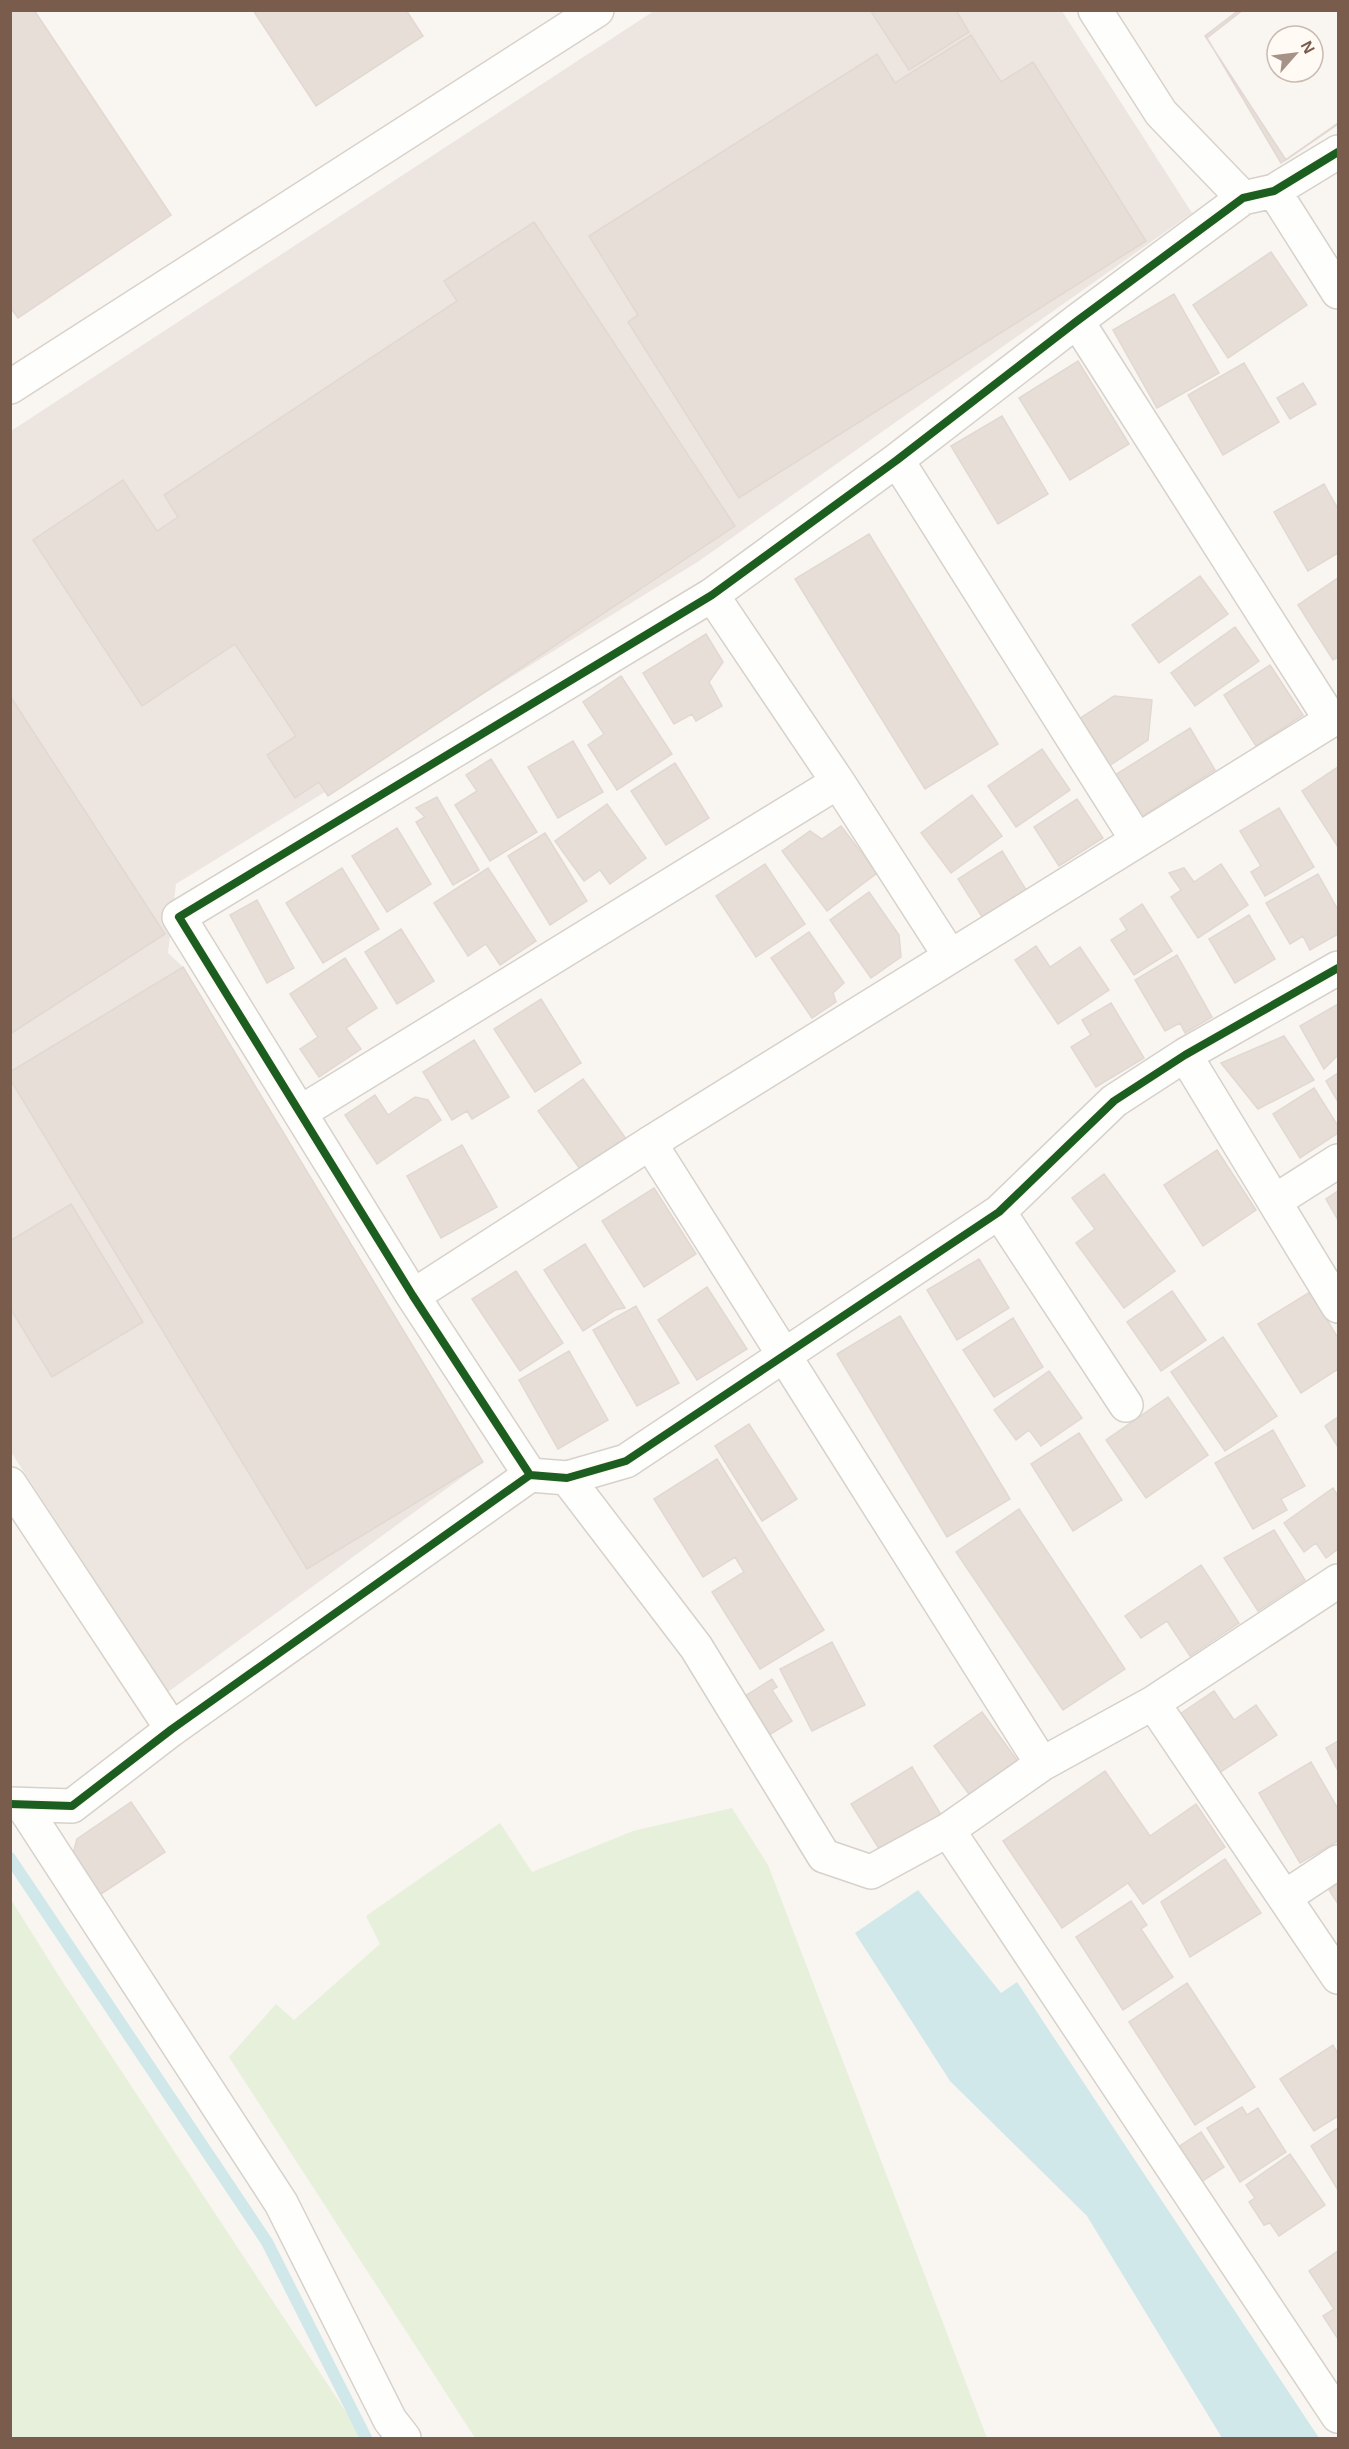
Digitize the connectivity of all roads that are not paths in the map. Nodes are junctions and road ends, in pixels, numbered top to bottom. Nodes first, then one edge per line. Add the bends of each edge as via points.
1 (597, 10) edge
2 (1095, 10) edge
3 (1338, 152) edge
4 (1258, 194) junction
5 (1338, 292) edge
6 (1077, 321) junction
7 (10, 387) edge
8 (897, 460) junction
9 (712, 595) junction
10 (1335, 718) edge
11 (838, 782) junction
12 (1137, 840) junction
13 (950, 956) junction
14 (1338, 968) edge
15 (1185, 1056) junction
16 (301, 1112) junction
17 (650, 1143) junction
18 (1338, 1161) edge
19 (1275, 1201) junction
20 (999, 1212) junction
21 (413, 1296) junction
22 (1338, 1306) edge
23 (785, 1357) junction
24 (1126, 1404) dead end
25 (530, 1475) junction
26 (567, 1478) junction
27 (10, 1484) edge
28 (1338, 1581) edge
29 (1153, 1703) junction
30 (172, 1729) junction
31 (1042, 1764) junction
32 (17, 1805) edge
33 (948, 1830) junction
34 (1338, 1862) edge
35 (1285, 1898) junction
36 (1338, 1977) edge
37 (1338, 2416) edge
38 (404, 2439) edge

1 - 7 street
2 - 4 street via 1161,113
3 - 4 street
4 - 5 street
4 - 6 street
6 - 8 street
6 - 10 street
8 - 9 street
8 - 12 street
9 - 11 street
9 - 16 street via 179,917
10 - 12 street
11 - 13 street
11 - 16 street
12 - 13 street
13 - 17 street
14 - 15 street
15 - 19 street
15 - 20 street via 1114,1101
16 - 21 street
17 - 21 street
17 - 23 street
18 - 19 street
19 - 22 street
20 - 23 street
20 - 24 street
21 - 25 street
23 - 26 street via 626,1461
23 - 31 street
25 - 26 street
25 - 30 street
26 - 33 street via 696,1647 824,1856 871,1872
27 - 30 street
28 - 29 street
29 - 31 street
29 - 35 street
30 - 32 street via 72,1806
31 - 33 street
32 - 38 street via 281,2203 390,2420
33 - 37 street
34 - 35 street
35 - 36 street

